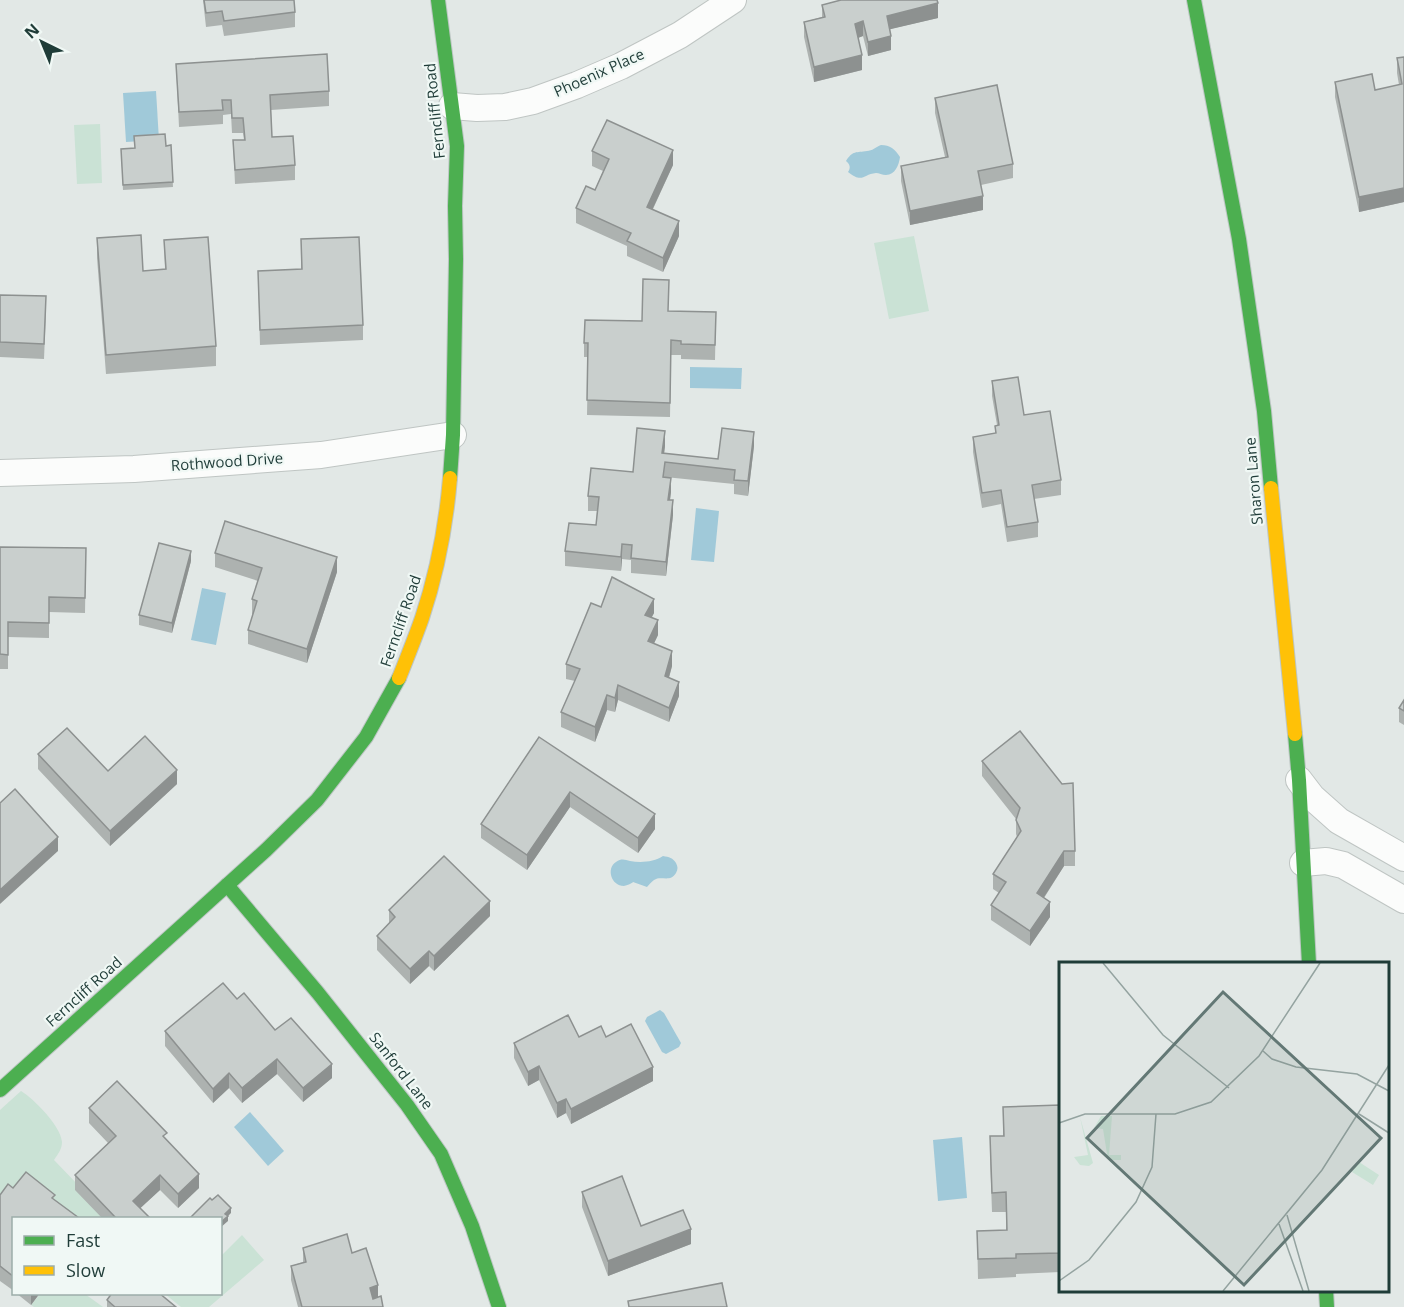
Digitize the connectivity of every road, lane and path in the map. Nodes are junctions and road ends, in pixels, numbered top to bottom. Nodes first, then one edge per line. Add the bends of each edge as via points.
1 (438, 0) edge
2 (734, 0) edge
3 (1194, 0) edge
4 (452, 106) junction
5 (453, 435) junction
6 (0, 473) edge
7 (1299, 780) junction
8 (1404, 858) edge
9 (1303, 863) junction
10 (227, 885) junction
11 (1404, 900) edge
12 (1308, 962) edge
13 (0, 1090) edge
14 (1326, 1292) edge
15 (499, 1307) edge
16 (1327, 1307) edge

1 - 4 street, Ferncliff Road
2 - 4 street, Phoenix Place via 621,66 533,102 505,107
3 - 7 street, Sharon Lane via 1239,239 1264,411
4 - 5 street, Ferncliff Road via 457,146
5 - 6 street, Rothwood Drive via 321,455 134,470
5 - 10 street, Ferncliff Road via 440,552 422,618 397,684 366,737 317,800
7 - 8 street via 1339,821
7 - 9 street, Sharon Lane
9 - 11 street via 1326,861 1343,865
9 - 12 street, Sharon Lane
10 - 13 street, Ferncliff Road
10 - 15 street, Sanford Lane via 318,993 441,1154 472,1226
14 - 16 street

